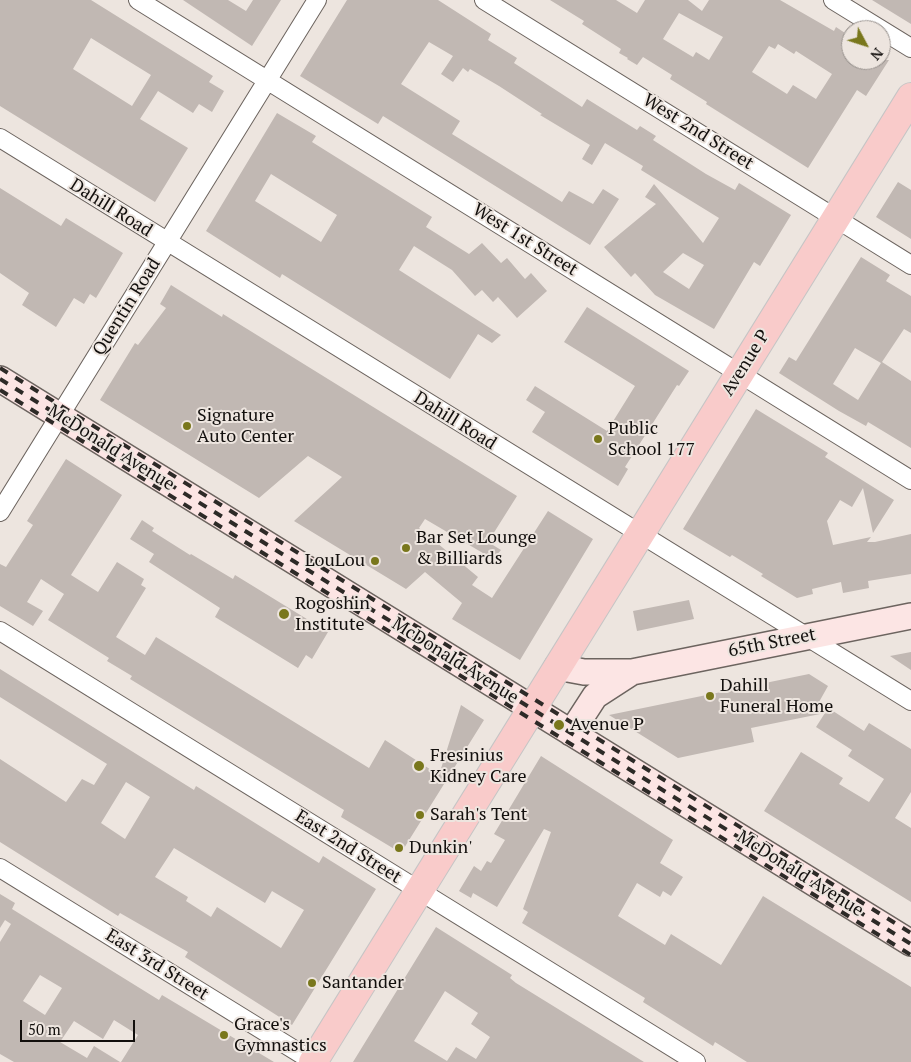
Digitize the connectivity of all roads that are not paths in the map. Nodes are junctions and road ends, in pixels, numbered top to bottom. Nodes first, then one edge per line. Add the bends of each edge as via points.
1 (138, 0) edge
2 (317, 0) edge
3 (484, 0) edge
4 (833, 0) edge
5 (911, 48) edge
6 (267, 80) junction
7 (911, 97) edge
8 (0, 138) edge
9 (836, 218) junction
10 (166, 242) junction
11 (911, 265) edge
12 (740, 374) junction
13 (0, 379) edge
14 (59, 416) junction
15 (911, 480) edge
16 (0, 512) edge
17 (639, 535) junction
18 (911, 616) edge
19 (0, 631) edge
20 (807, 636) junction
21 (557, 667) junction
22 (632, 672) junction
23 (911, 701) edge
24 (532, 709) junction
25 (571, 733) junction
26 (0, 868) edge
27 (419, 891) junction
28 (911, 943) edge
29 (314, 1062) edge
30 (696, 1062) edge

1 - 6 street, West 1st Street
2 - 6 street, Quentin Road
3 - 9 street, West 2nd Street
4 - 5 street
6 - 10 street, Quentin Road
6 - 12 street, West 1st Street
7 - 9 main road, Avenue P
8 - 10 street, Dahill Road
9 - 11 street, West 2nd Street
9 - 12 main road, Avenue P
10 - 14 street, Quentin Road
10 - 17 street, Dahill Road
12 - 15 street, West 1st Street
12 - 17 main road, Avenue P
13 - 14 main road, McDonald Avenue
14 - 16 street, Quentin Road
14 - 24 main road, McDonald Avenue
17 - 20 street, Dahill Road
17 - 21 main road, Avenue P
18 - 20 main road, 65th Street
19 - 27 street, East 2nd Street
20 - 22 main road, 65th Street
20 - 23 street, Dahill Road
21 - 22 main road, 65th Street via 584,672
21 - 24 main road, Avenue P
22 - 25 main road, 65th Street via 595,696
24 - 25 main road, McDonald Avenue
24 - 27 main road, Avenue P
25 - 28 main road, McDonald Avenue
26 - 29 street, East 3rd Street
27 - 29 main road, Avenue P
27 - 30 street, East 2nd Street

